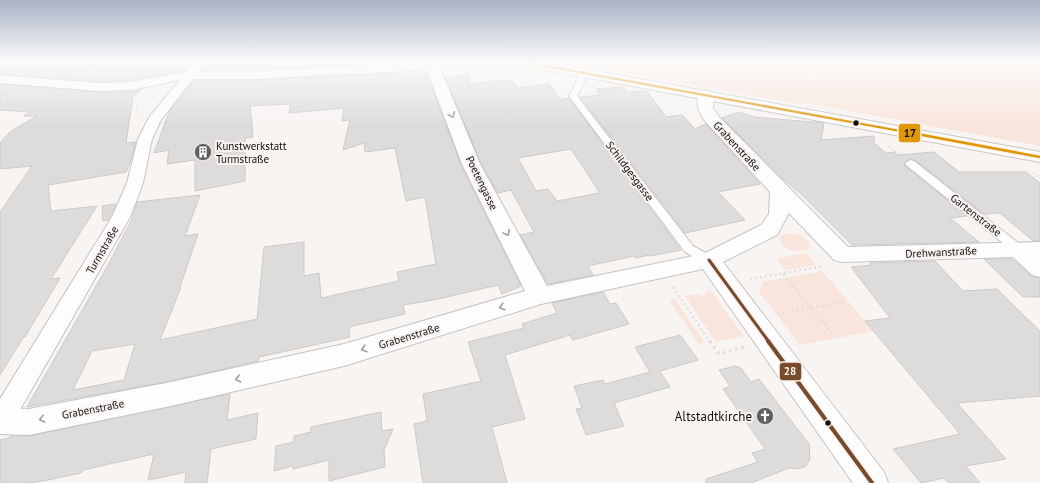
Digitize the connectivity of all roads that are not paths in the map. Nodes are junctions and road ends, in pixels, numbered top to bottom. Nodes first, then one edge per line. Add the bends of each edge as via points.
1 (60, 84) edge
2 (143, 84) edge
3 (183, 84) edge
4 (439, 84) edge
5 (580, 84) edge
6 (643, 84) edge
7 (98, 87) joint
8 (706, 95) junction
9 (1040, 157) edge
10 (910, 163) dead end
11 (780, 192) junction
12 (1018, 249) junction
13 (1040, 249) edge
14 (842, 255) joint
15 (709, 260) junction
16 (1040, 269) edge
17 (540, 296) junction
18 (0, 421) edge
19 (872, 483) edge

1 - 7 street
2 - 7 street
3 - 18 street, Turmstraße via 155,119 145,139 135,183 121,217
4 -> 17 street, Poetengasse via 471,164
5 - 15 lane, Schildgesgasse via 573,96 689,249
6 - 8 street
8 - 9 street
8 - 11 street, Grabenstraße via 705,108 712,120
10 - 12 lane, Gartenstraße
11 - 14 street, Grabenstraße
11 - 15 street, Grabenstraße via 779,214 769,230
12 - 13 street, Drehwanstraße
12 - 14 street, Drehwanstraße
12 - 16 street, Gartenstraße
15 - 17 street, Grabenstraße
15 - 19 street
17 -> 18 street, Grabenstraße via 344,355 171,394 29,422

